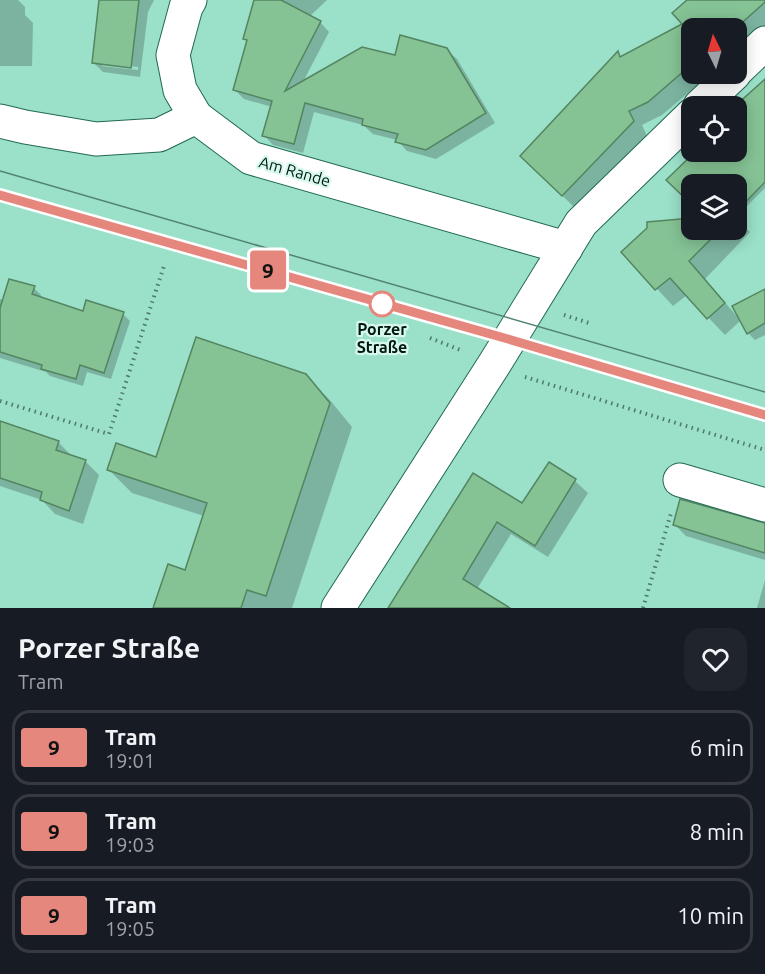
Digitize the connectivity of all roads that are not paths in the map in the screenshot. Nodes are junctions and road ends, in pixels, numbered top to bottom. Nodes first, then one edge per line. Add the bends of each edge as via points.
1 (190, 0) edge
2 (765, 43) edge
3 (747, 60) edge
4 (723, 84) edge
5 (710, 96) edge
6 (196, 117) junction
7 (0, 121) edge
8 (681, 126) edge
9 (566, 248) junction
10 (680, 480) road end
11 (765, 505) edge
12 (338, 608) edge

1 - 6 street via 173,55 180,90
2 - 3 street
4 - 5 street
6 - 7 street via 159,135 96,139
6 - 9 street, Am Rande via 251,158
8 - 9 street via 581,224
9 - 12 street
10 - 11 street

